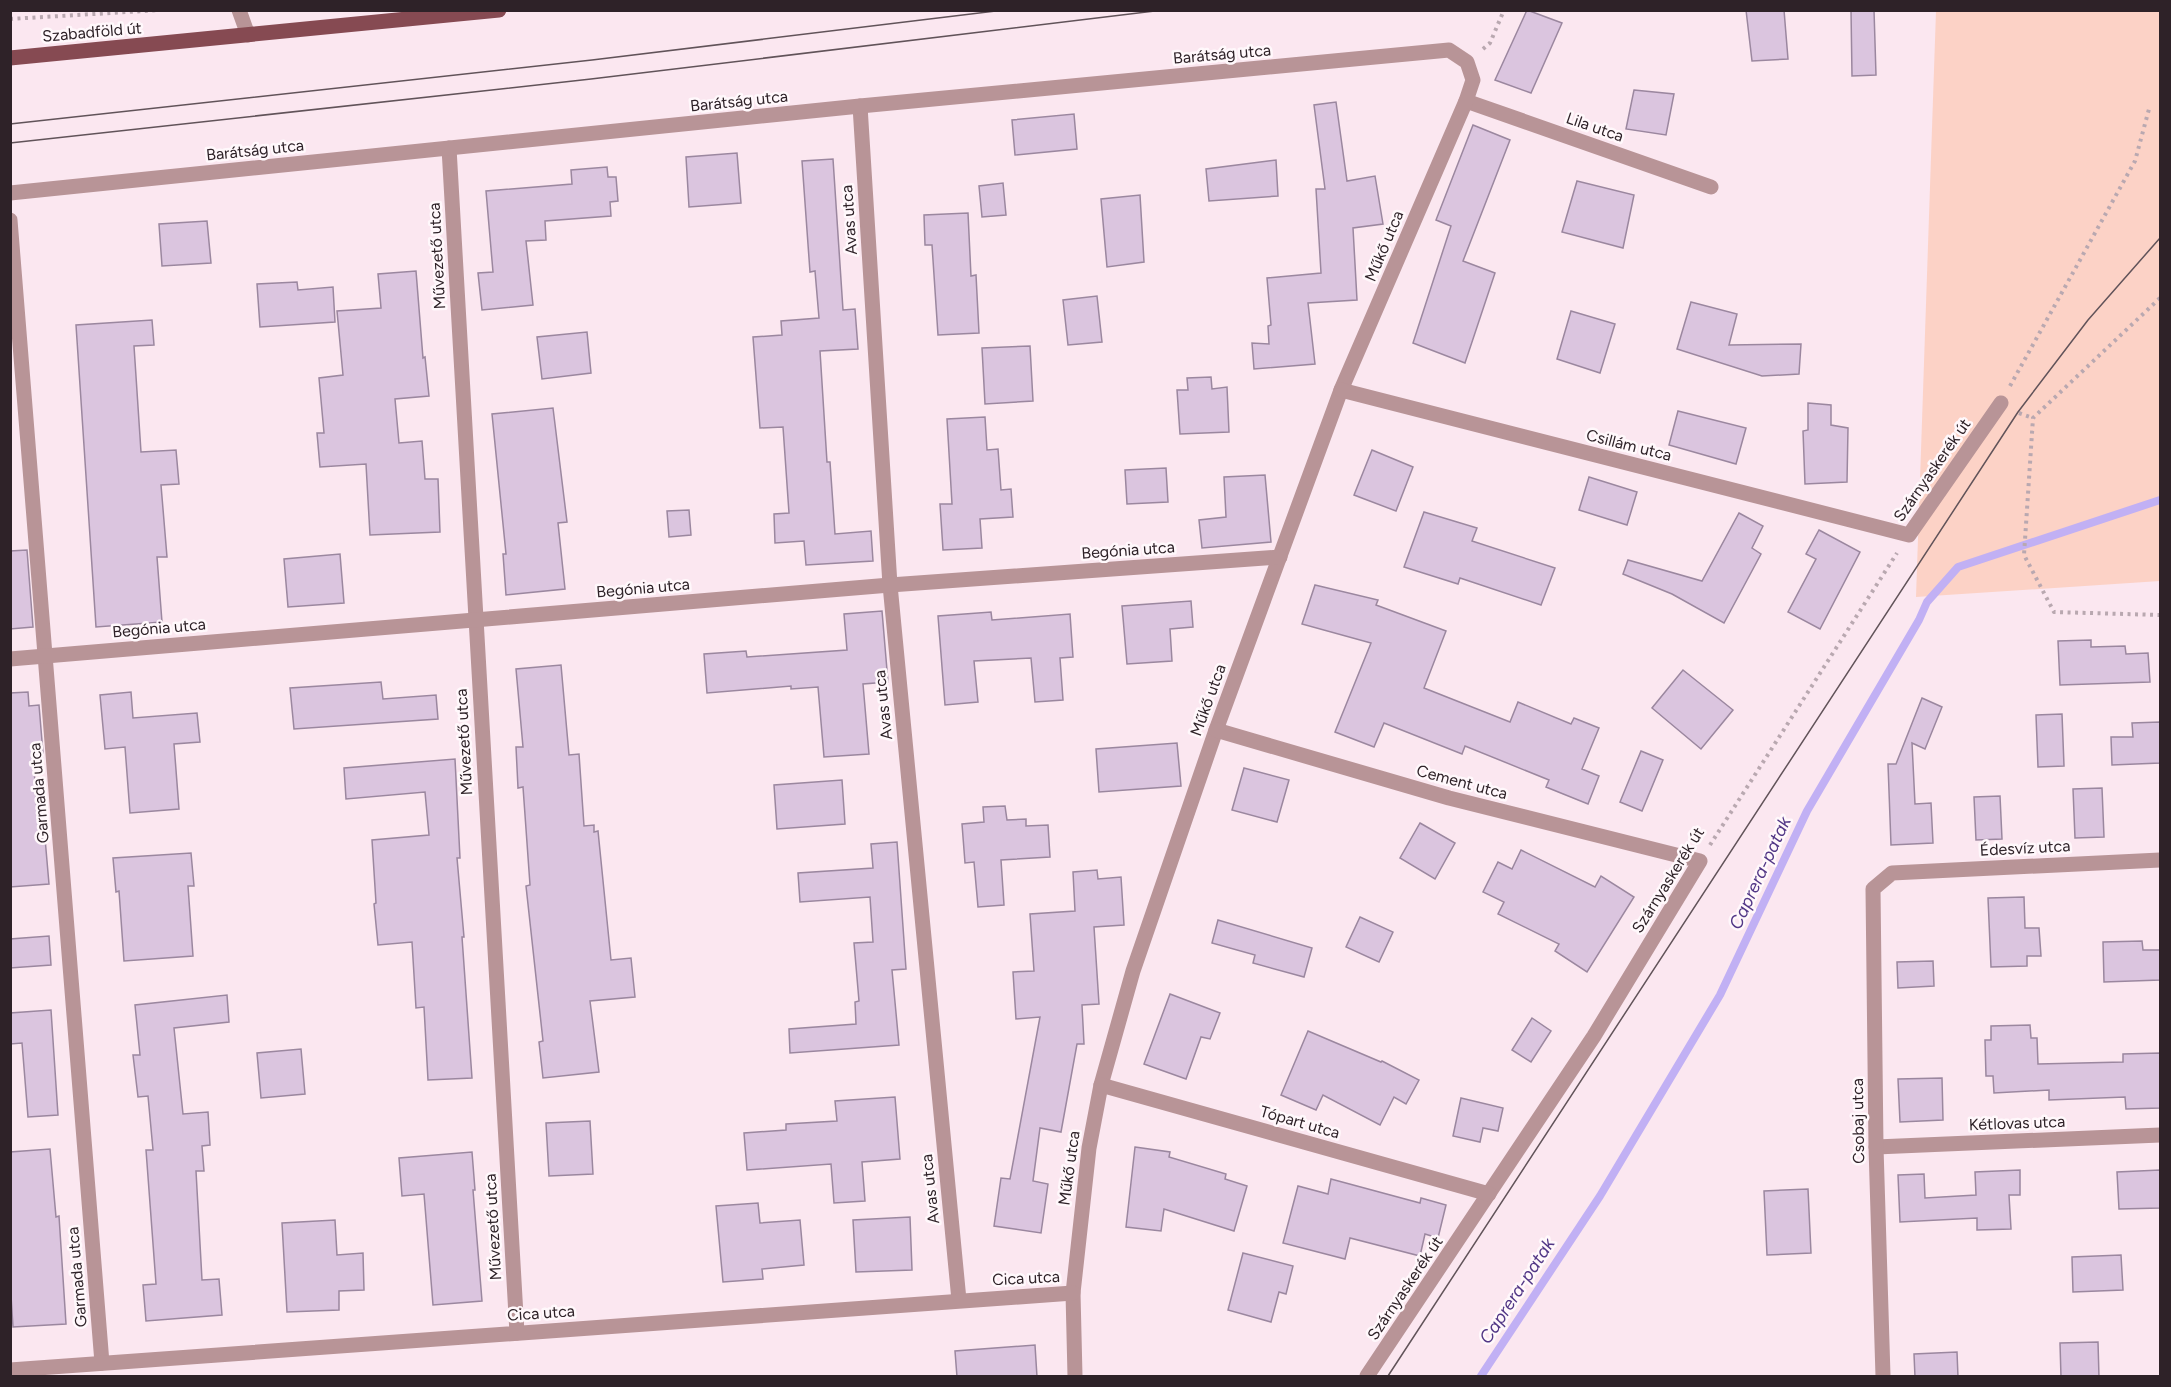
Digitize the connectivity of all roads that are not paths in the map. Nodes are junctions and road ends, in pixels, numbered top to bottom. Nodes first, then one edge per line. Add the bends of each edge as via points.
1 (239, 10) edge
2 (500, 10) edge
3 (248, 35) junction
4 (10, 58) edge
5 (1467, 62) joint
6 (1466, 101) junction
7 (860, 106) junction
8 (449, 148) junction
9 (1711, 186) dead end
10 (10, 193) edge
11 (10, 220) edge
12 (1341, 390) junction
13 (2001, 403) road end
14 (1909, 535) joint
15 (1280, 557) junction
16 (890, 585) junction
17 (475, 620) junction
18 (46, 656) junction
19 (10, 659) edge
20 (1216, 730) junction
21 (2160, 860) edge
22 (1700, 861) joint
23 (1892, 873) joint
24 (1101, 1084) junction
25 (2160, 1135) edge
26 (1876, 1147) junction
27 (1489, 1194) junction
28 (1074, 1293) junction
29 (959, 1300) junction
30 (517, 1333) junction
31 (102, 1363) junction
32 (10, 1370) edge
33 (1075, 1377) edge
34 (1367, 1377) edge
35 (1883, 1377) edge

1 - 3 street
2 - 3 main road, Szabadföld út
3 - 4 main road, Szabadföld út
5 - 6 street, Műkő utca via 1473,80
5 - 7 street, Barátság utca via 1449,50
6 - 9 street, Lila utca
6 - 12 street, Műkő utca
7 - 8 street, Barátság utca
7 - 16 street, Avas utca
8 - 10 street, Barátság utca
8 - 17 street, Művezető utca
11 - 18 street, Garmada utca
12 - 14 street, Csillám utca
12 - 15 street, Műkő utca
13 - 14 street, Szárnyaskerék út
15 - 16 street, Begónia utca
15 - 20 street, Műkő utca
16 - 17 street, Begónia utca
16 - 29 street, Avas utca
17 - 18 street, Begónia utca
17 - 30 street, Művezető utca
18 - 19 street, Begónia utca
18 - 31 street, Garmada utca
20 - 22 street, Cement utca via 1449,798
20 - 24 street, Műkő utca via 1133,971
21 - 23 street, Édesvíz utca
22 - 27 street, Szárnyaskerék út via 1593,1036
23 - 26 street, Csobaj utca via 1873,889
24 - 27 street, Tópart utca
24 - 28 street, Műkő utca via 1089,1148
25 - 26 street, Kétlovas utca
26 - 35 street, Csobaj utca
27 - 34 street, Szárnyaskerék út
28 - 29 street, Cica utca
28 - 33 street, Műkő utca
29 - 30 street, Cica utca
30 - 31 street, Cica utca
31 - 32 street, Cica utca

